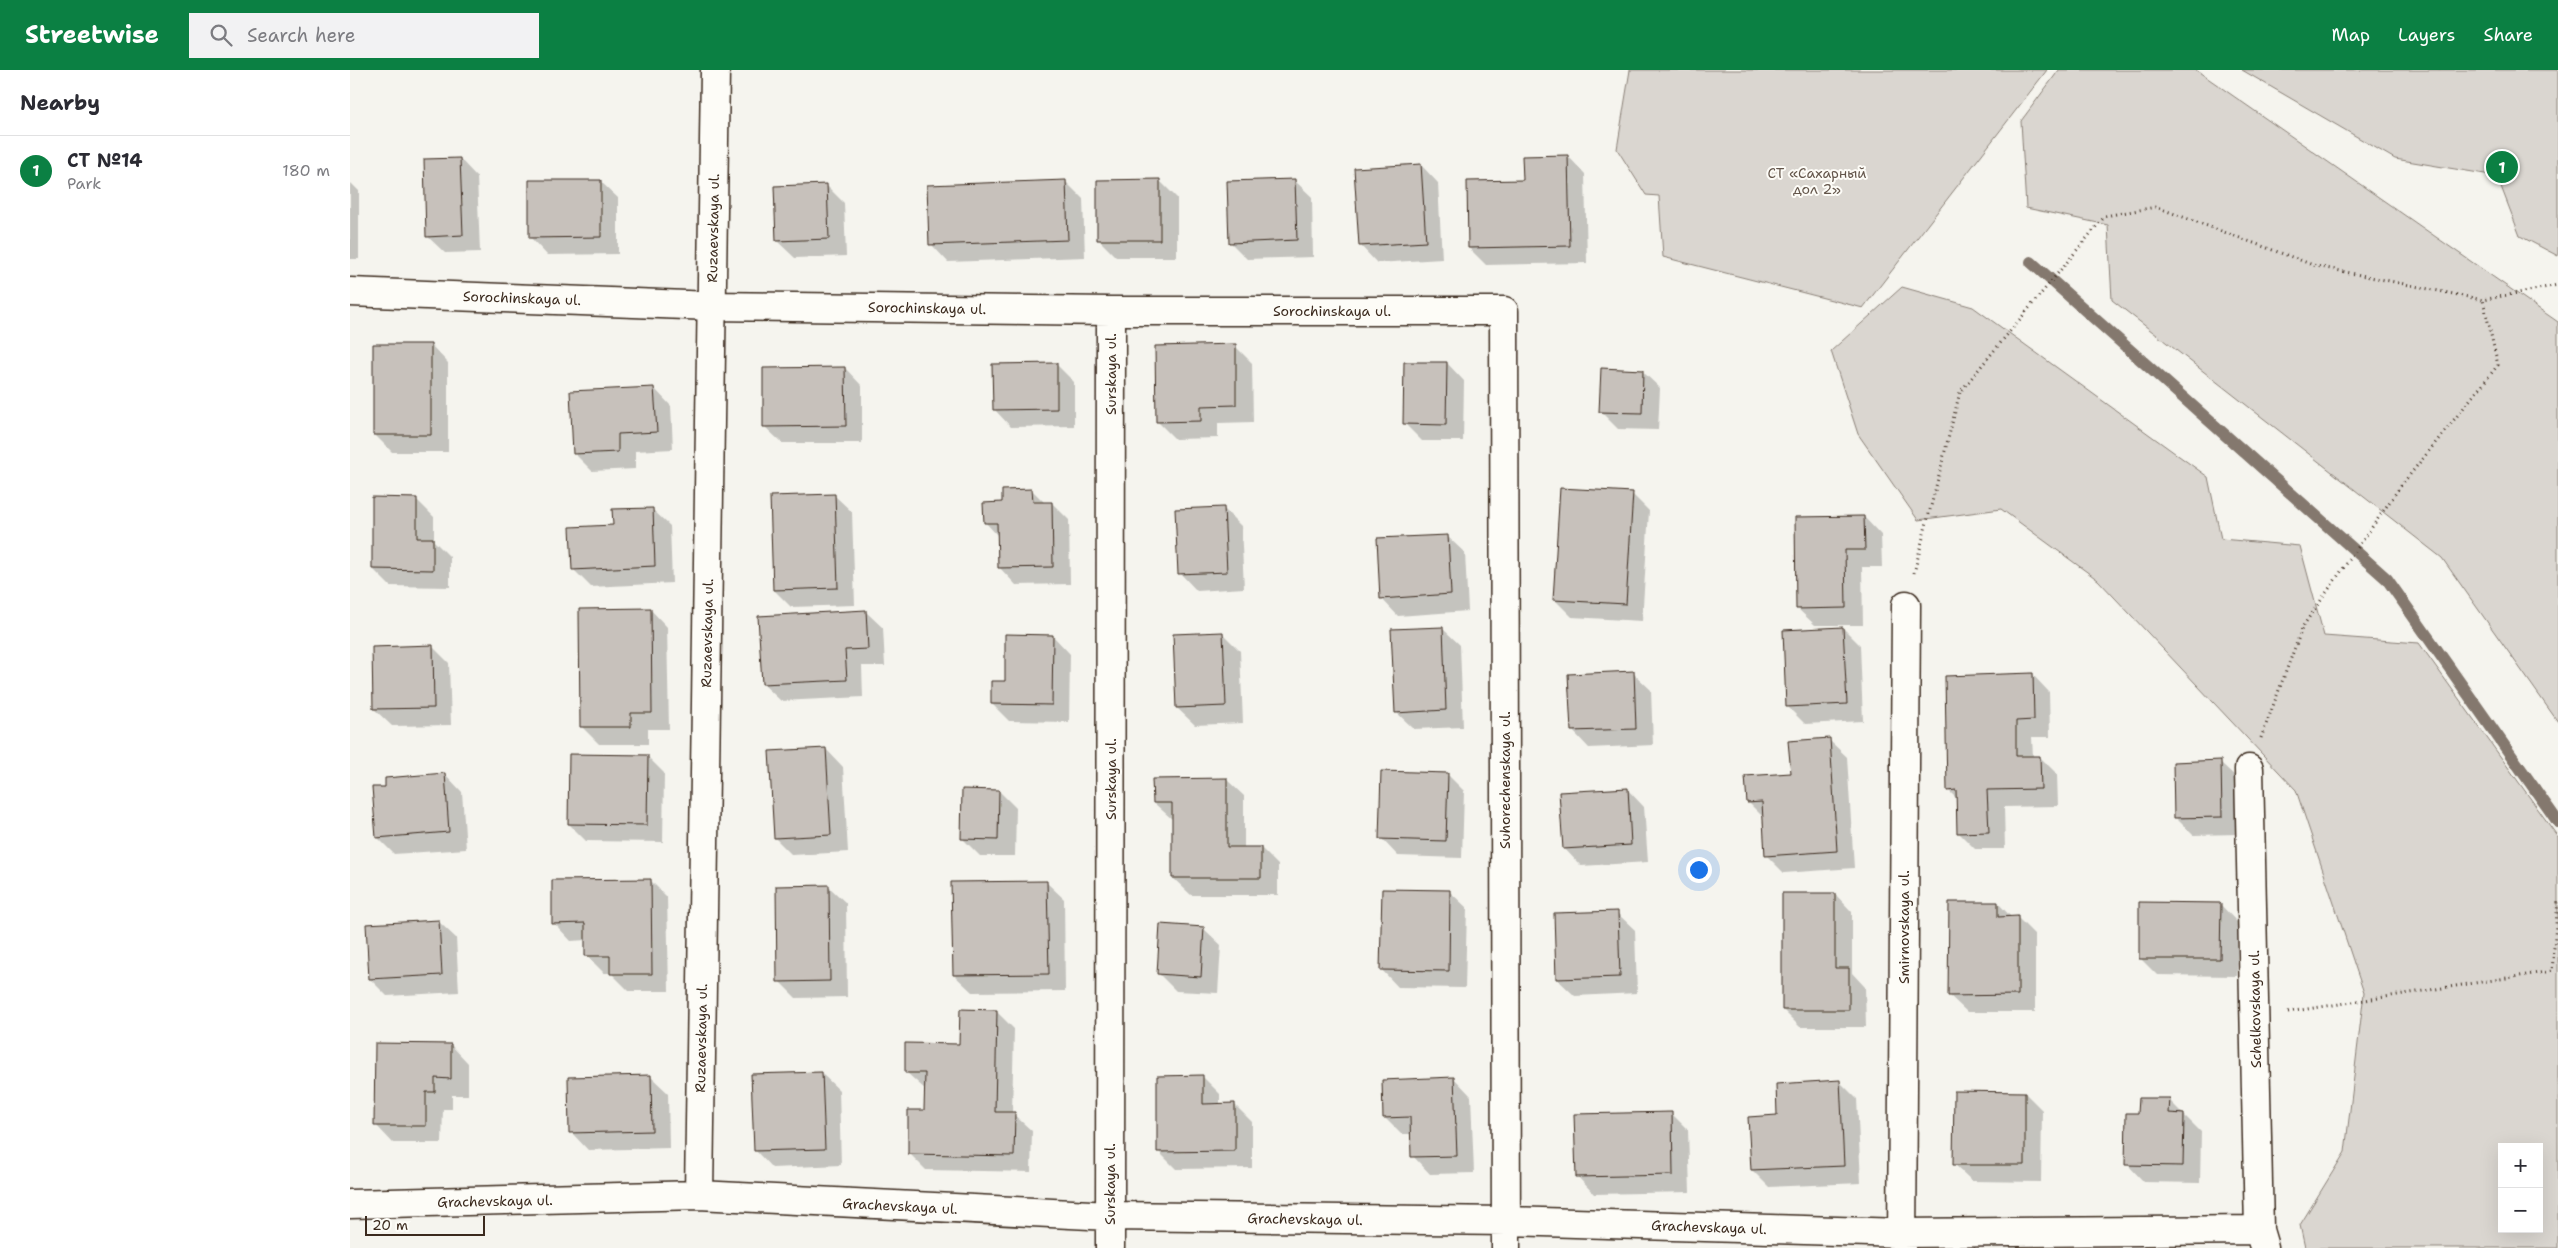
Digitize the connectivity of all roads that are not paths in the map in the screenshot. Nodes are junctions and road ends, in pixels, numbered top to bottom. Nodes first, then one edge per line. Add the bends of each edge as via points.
1 (715, 70) edge
2 (350, 292) edge
3 (712, 306) junction
4 (1111, 311) junction
5 (1504, 311) joint
6 (1906, 605) road end
7 (2249, 769) road end
8 (699, 1196) junction
9 (350, 1204) edge
10 (1110, 1216) junction
11 (1507, 1221) junction
12 (2262, 1239) edge
13 (1902, 1240) edge
14 (1110, 1248) edge
15 (1506, 1248) edge

1 - 3 street, Ruzaevskaya ul.
2 - 3 street, Sorochinskaya ul.
3 - 4 street, Sorochinskaya ul.
3 - 8 street, Ruzaevskaya ul.
4 - 5 street, Sorochinskaya ul.
4 - 10 street, Surskaya ul.
5 - 11 street, Suhorechenskaya ul.
6 - 13 street, Smirnovskaya ul.
7 - 12 street, Schelkovskaya ul.
8 - 9 street, Grachevskaya ul.
8 - 10 street, Grachevskaya ul.
10 - 11 street, Grachevskaya ul.
10 - 14 street, Surskaya ul.
11 - 13 street, Grachevskaya ul.
11 - 15 street, Suhorechenskaya ul.
12 - 13 street, Grachevskaya ul.

